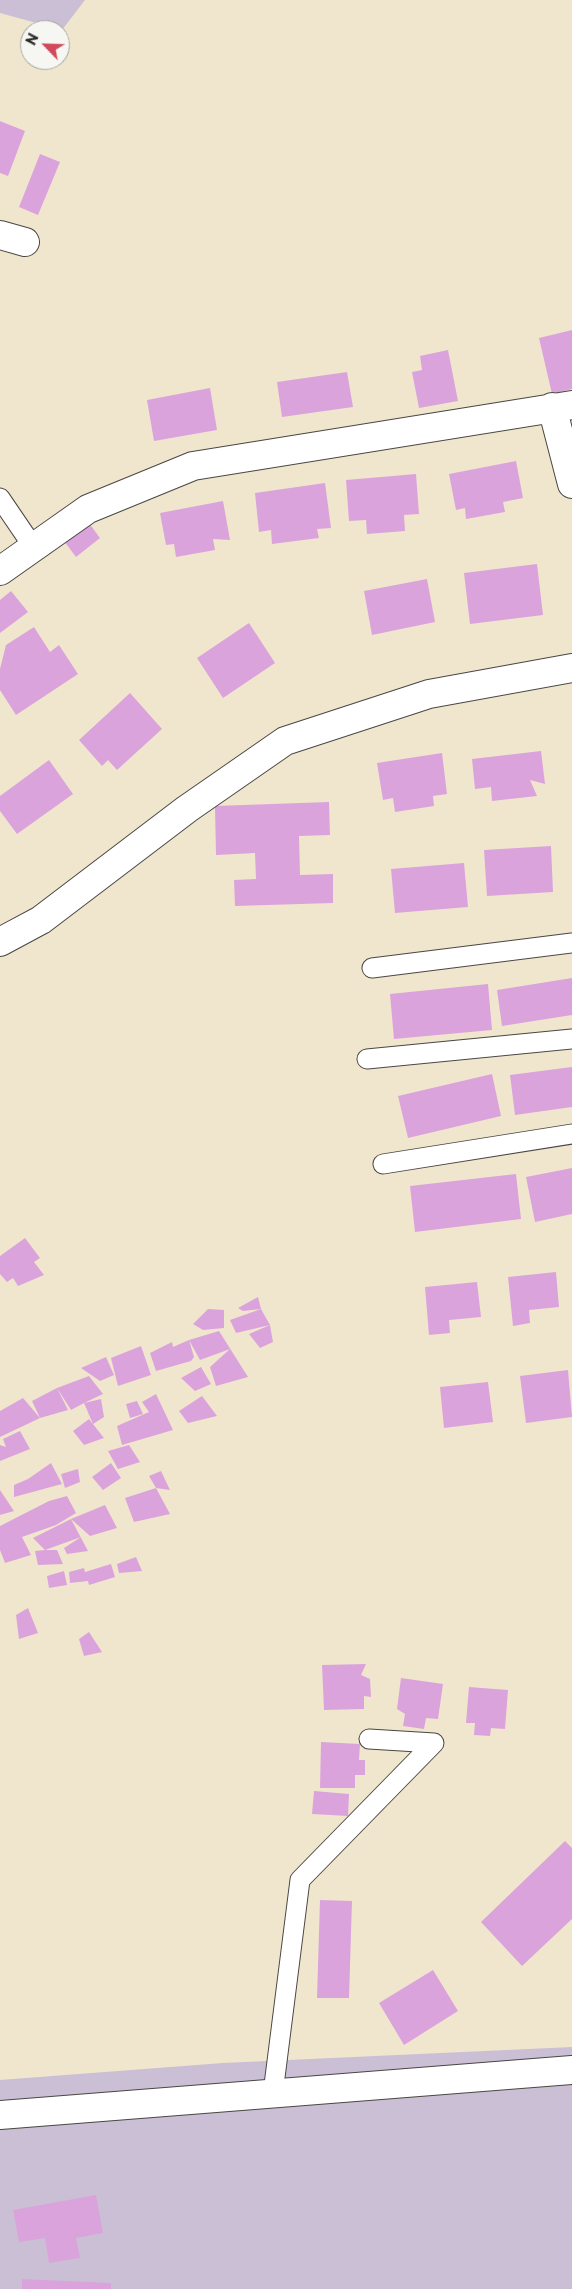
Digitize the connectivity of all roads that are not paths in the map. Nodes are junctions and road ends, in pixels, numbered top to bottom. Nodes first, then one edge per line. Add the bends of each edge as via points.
1 (562, 406) edge
2 (572, 484) edge
3 (0, 498) edge
4 (34, 548) junction
5 (0, 572) edge
6 (572, 668) edge
7 (0, 942) edge
8 (572, 943) edge
9 (372, 968) dead end
10 (572, 1039) edge
11 (367, 1059) dead end
12 (572, 1134) edge
13 (383, 1164) dead end
14 (369, 1738) dead end
15 (572, 2070) edge
16 (273, 2094) junction
17 (0, 2115) edge

1 - 2 street
1 - 4 street via 193,466 88,509
3 - 4 lane
4 - 5 street
6 - 7 street via 429,694 285,741 187,809 41,920
8 - 9 lane
10 - 11 lane
12 - 13 lane
14 - 16 lane via 434,1743 300,1880
15 - 16 street
16 - 17 street

